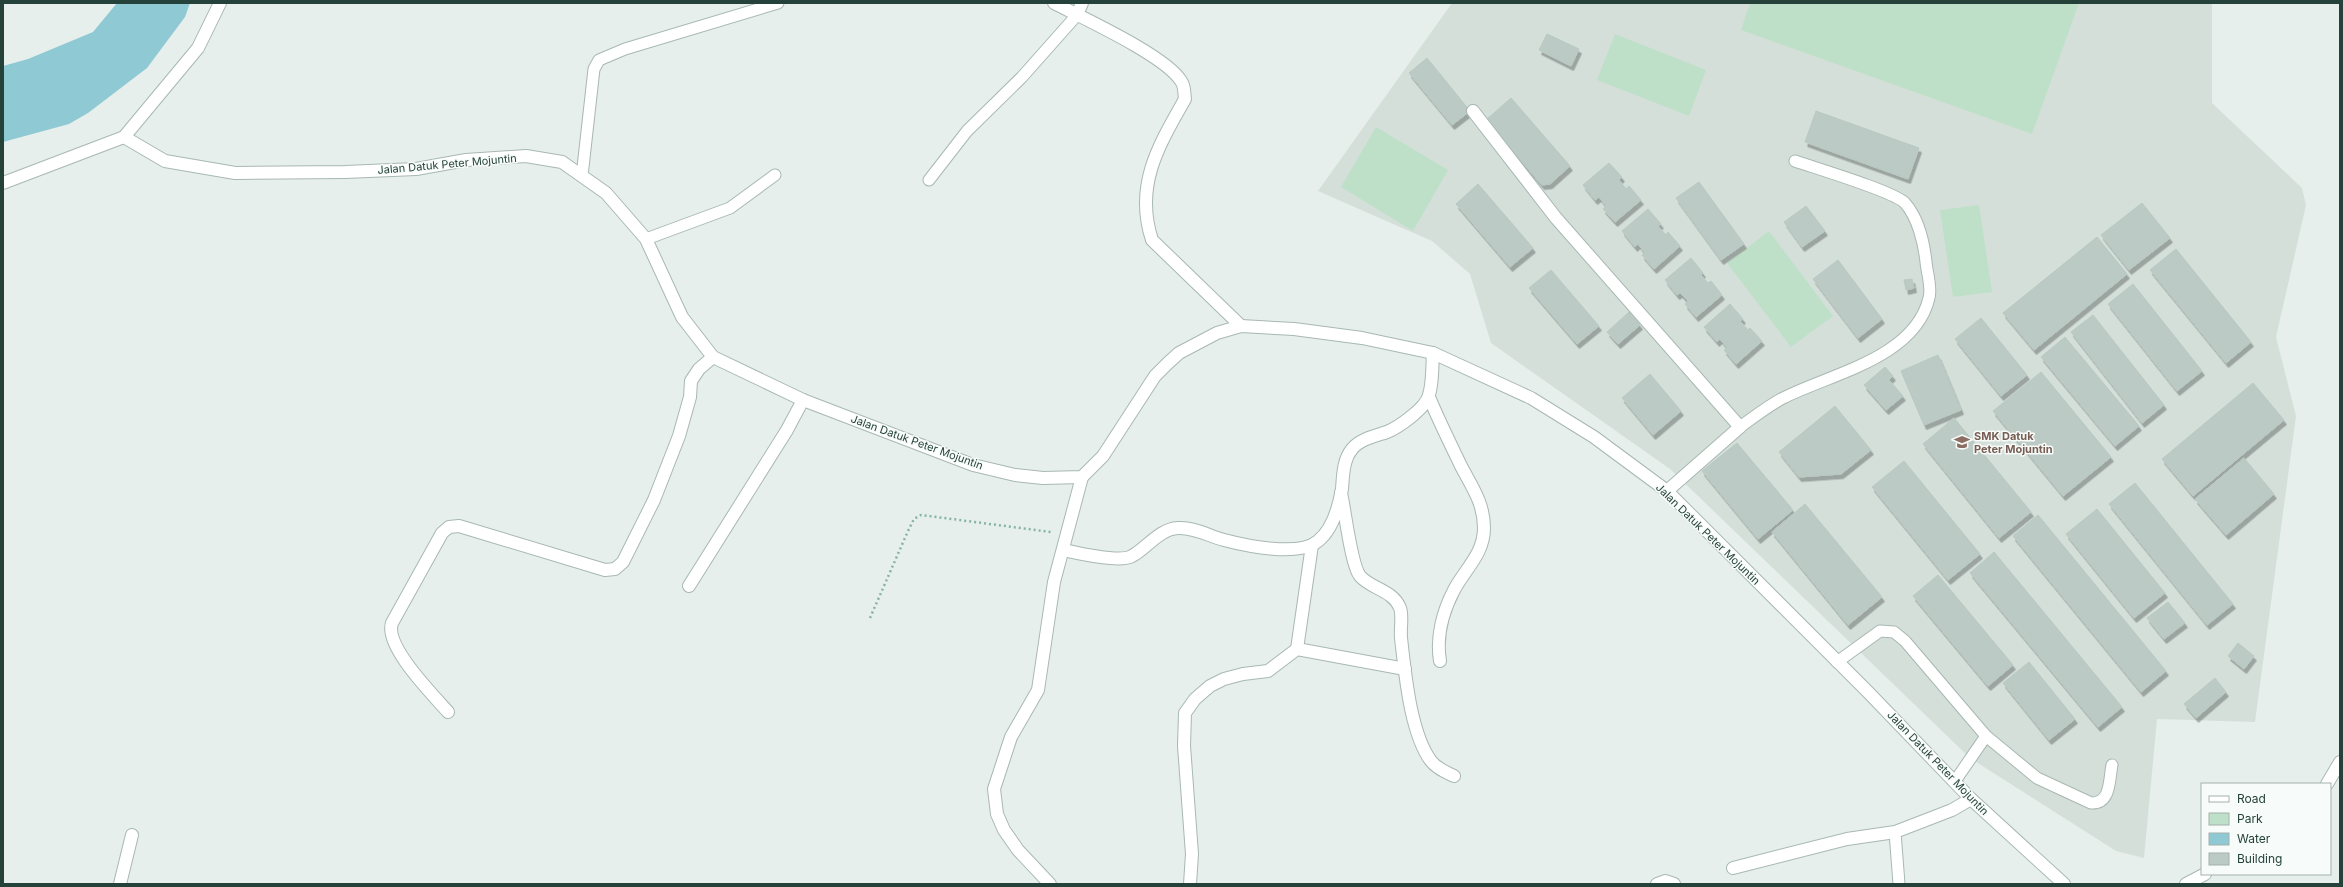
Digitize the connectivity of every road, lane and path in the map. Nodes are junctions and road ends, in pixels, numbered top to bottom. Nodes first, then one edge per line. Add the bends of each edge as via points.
1 (220, 3) edge
2 (778, 3) edge
3 (1054, 3) edge
4 (1082, 3) edge
5 (1077, 15) junction
6 (1473, 111) dead end
7 (124, 137) junction
8 (1795, 161) dead end
9 (775, 175) dead end
10 (582, 176) junction
11 (929, 180) dead end
12 (3, 183) edge
13 (646, 239) junction
14 (1241, 326) junction
15 (1433, 353) junction
16 (713, 357) junction
17 (1429, 397) junction
18 (800, 405) junction
19 (1740, 427) junction
20 (1082, 477) junction
21 (1666, 491) junction
22 (1341, 492) junction
23 (1067, 534) junction
24 (1312, 545) junction
25 (1063, 550) junction
26 (690, 586) dead end
27 (870, 618) dead end
28 (1296, 649) junction
29 (1440, 661) dead end
30 (1837, 662) junction
31 (1405, 669) junction
32 (448, 712) dead end
33 (1986, 736) junction
34 (2340, 762) edge
35 (2112, 765) dead end
36 (1454, 776) dead end
37 (1955, 781) junction
38 (2328, 783) edge
39 (1971, 799) junction
40 (1895, 832) junction
41 (132, 835) dead end
42 (1733, 868) dead end
43 (2203, 875) edge
44 (120, 884) edge
45 (1050, 884) edge
46 (1190, 884) edge
47 (1657, 884) edge
48 (1674, 884) edge
49 (1899, 884) edge
50 (2064, 884) edge
51 (2186, 884) edge

1 - 7 street via 198,48
2 - 10 lane via 625,49 599,60 594,70
3 - 5 street
4 - 5 street
5 - 11 lane via 1022,77 967,131
5 - 14 street via 1169,68 1182,81 1185,99 1161,140 1153,160 1146,194 1148,228 1152,240
6 - 19 street via 1556,218
7 - 10 street, Jalan Datuk Peter Mojuntin via 164,161 235,173 416,169 466,160 526,156 562,162
7 - 12 street
8 - 19 lane via 1886,193 1904,202 1914,218 1925,249 1930,297 1913,330 1900,343 1873,359 1781,399
9 - 13 lane via 730,208
10 - 13 street, Jalan Datuk Peter Mojuntin via 606,193
13 - 16 street, Jalan Datuk Peter Mojuntin via 682,317
14 - 15 street, Jalan Datuk Peter Mojuntin via 1347,336
14 - 20 street, Jalan Datuk Peter Mojuntin via 1195,344 1168,363 1155,376 1103,456
15 - 17 street
15 - 21 street, Jalan Datuk Peter Mojuntin via 1531,398 1594,437
16 - 18 street, Jalan Datuk Peter Mojuntin
16 - 32 street via 699,369 691,382 690,397 679,436 654,500 623,562 615,569 605,570 459,526 449,527 442,533 392,623 390,633 401,654 420,680
17 - 22 street via 1413,416 1403,423 1352,448 1346,459
17 - 29 street via 1479,498 1484,525 1476,560 1455,590 1444,614 1440,633
18 - 20 street, Jalan Datuk Peter Mojuntin via 973,465 1029,477
18 - 26 street
19 - 21 street
20 - 23 street
21 - 30 street, Jalan Datuk Peter Mojuntin
22 - 24 street via 1328,529
22 - 31 street via 1356,569 1366,581 1394,598 1400,608
23 - 25 street
23 - 27 path via 921,515 914,519 908,530
24 - 25 street via 1291,549 1256,547 1196,530 1177,528 1160,534 1131,557 1099,557
24 - 28 street
25 - 45 street via 1054,582 1038,690 1011,737 994,789 997,814 1004,830 1018,850
28 - 31 street
28 - 46 street via 1268,671 1243,674 1210,686 1185,713 1184,746 1192,854
30 - 33 lane via 1880,631 1894,632 1905,641
30 - 37 street, Jalan Datuk Peter Mojuntin
31 - 36 street via 1410,706 1421,741 1431,761 1441,770
33 - 35 lane via 2037,778 2091,803 2104,800
33 - 37 lane
34 - 38 street
37 - 39 street, Jalan Datuk Peter Mojuntin
39 - 40 street via 1952,810
39 - 50 street, Jalan Datuk Peter Mojuntin
40 - 42 street via 1847,839
40 - 49 lane
41 - 44 street
43 - 51 street
47 - 48 street via 1665,881

